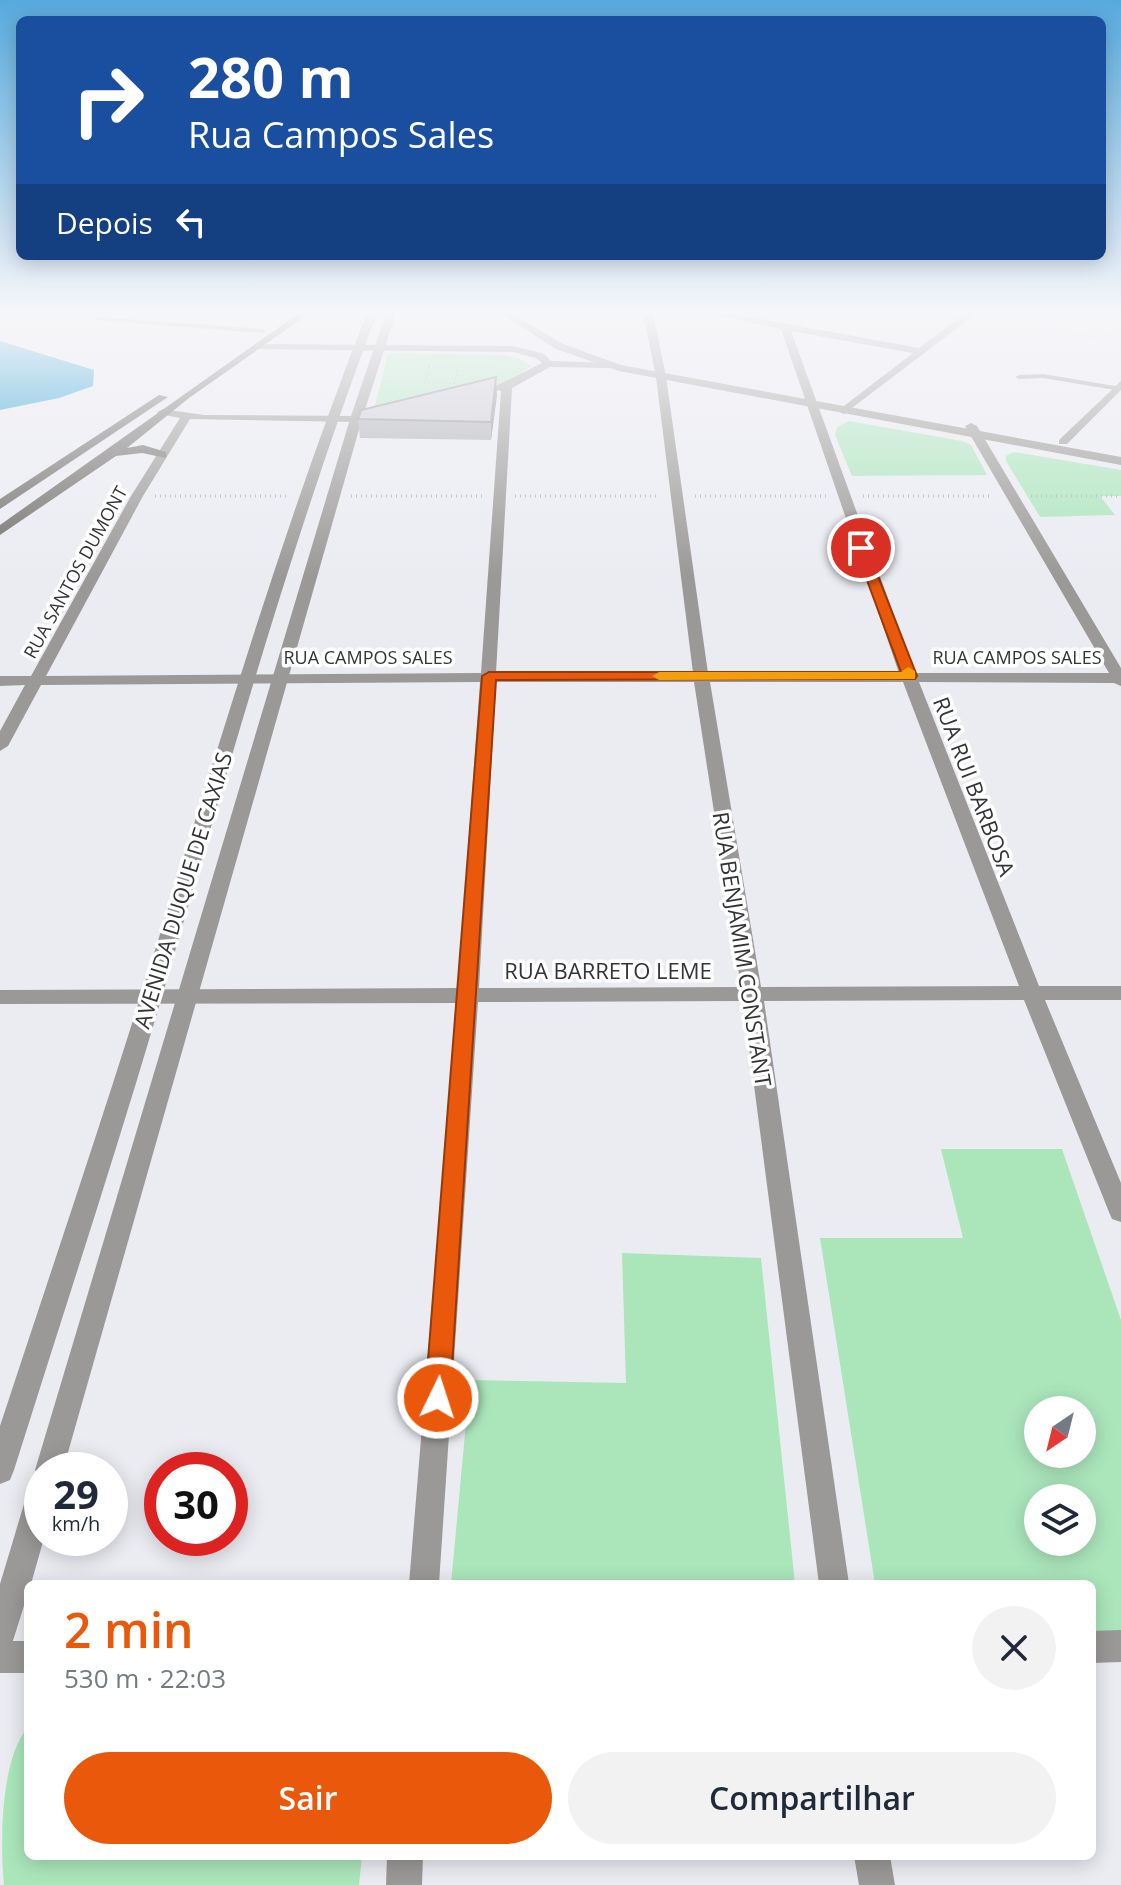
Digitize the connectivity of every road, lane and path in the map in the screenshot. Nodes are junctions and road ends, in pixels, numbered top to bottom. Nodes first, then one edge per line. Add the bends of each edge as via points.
1 (157, 401) edge
2 (179, 401) edge
3 (341, 401) edge
4 (359, 401) edge
5 (505, 401) edge
6 (663, 401) edge
7 (810, 401) edge
8 (815, 401) edge
9 (856, 401) edge
10 (1103, 401) edge
11 (848, 407) junction
12 (163, 412) junction
13 (383, 413) edge
14 (185, 418) junction
15 (331, 419) junction
16 (356, 419) junction
17 (974, 431) junction
18 (1063, 442) junction
19 (1121, 452) edge
20 (113, 453) junction
21 (162, 455) junction
22 (1121, 461) edge
23 (137, 496) junction
24 (307, 496) junction
25 (336, 496) junction
26 (501, 496) junction
27 (675, 496) junction
28 (842, 496) junction
29 (1011, 496) junction
30 (1121, 496) edge
31 (0, 505) edge
32 (0, 531) edge
33 (489, 676) junction
34 (703, 676) junction
35 (910, 676) junction
36 (246, 677) junction
37 (282, 677) junction
38 (1120, 679) edge
39 (36, 680) junction
40 (0, 681) edge
41 (0, 746) edge
42 (1030, 991) junction
43 (752, 993) junction
44 (1121, 993) edge
45 (468, 995) junction
46 (0, 997) edge
47 (151, 997) junction
48 (189, 998) junction
49 (1121, 1212) edge
50 (54, 1452) edge
51 (0, 1470) edge
52 (24, 1555) edge
53 (424, 1580) edge
54 (833, 1580) edge
55 (0, 1636) edge
56 (1121, 1646) edge
57 (1096, 1647) edge
58 (0, 1657) edge
59 (24, 1657) edge
60 (405, 1860) edge
61 (873, 1860) edge
62 (404, 1885) edge
63 (877, 1885) edge

1 - 31 main road
2 - 12 main road
3 - 15 street, AVENIDA DUQUE DE CAXIAS
4 - 16 street, AVENIDA DUQUE DE CAXIAS
5 - 26 street
6 - 27 street, RUA BENJAMIM CONSTANT
7 - 28 street, RUA RUI BARBOSA
8 - 11 street
9 - 11 street
10 - 18 street
11 - 17 street
12 - 14 street
12 - 20 main road
13 - 16 street
14 - 15 street
14 - 21 street, RUA SANTOS DUMONT
15 - 16 street
15 - 24 street, AVENIDA DUQUE DE CAXIAS
16 - 25 street, AVENIDA DUQUE DE CAXIAS
17 - 18 street
17 - 22 street
17 - 29 street
18 - 19 street
20 - 21 main road via 143,449
20 - 32 main road
21 - 23 street, RUA SANTOS DUMONT
23 - 24 path
23 - 39 street, RUA SANTOS DUMONT
24 - 36 street, AVENIDA DUQUE DE CAXIAS
25 - 26 path
25 - 37 street, AVENIDA DUQUE DE CAXIAS
26 - 27 path
26 - 33 street
27 - 28 path
27 - 34 street, RUA BENJAMIM CONSTANT
28 - 29 path
28 - 35 street, RUA RUI BARBOSA
29 - 30 path
29 - 38 street
33 - 34 street, RUA CAMPOS SALES
33 - 37 street, RUA CAMPOS SALES
33 - 45 street
34 - 35 street, RUA CAMPOS SALES
34 - 43 street, RUA BENJAMIM CONSTANT
35 - 38 street, RUA CAMPOS SALES
35 - 42 street, RUA RUI BARBOSA
36 - 37 street, RUA CAMPOS SALES
36 - 39 street, RUA CAMPOS SALES
36 - 47 street, AVENIDA DUQUE DE CAXIAS
37 - 48 street, AVENIDA DUQUE DE CAXIAS
39 - 40 street, RUA CAMPOS SALES
39 - 41 street, RUA SANTOS DUMONT
42 - 43 street, RUA BARRETO LEME
42 - 44 street, RUA BARRETO LEME
42 - 49 street, RUA RUI BARBOSA
43 - 45 street, RUA BARRETO LEME
43 - 54 street, RUA BENJAMIM CONSTANT
45 - 48 street, RUA BARRETO LEME
45 - 53 street
46 - 47 street, RUA BARRETO LEME
47 - 48 street, RUA BARRETO LEME
47 - 51 street, AVENIDA DUQUE DE CAXIAS
48 - 50 street, AVENIDA DUQUE DE CAXIAS
52 - 55 street
56 - 57 street
58 - 59 street
60 - 62 street
61 - 63 street

